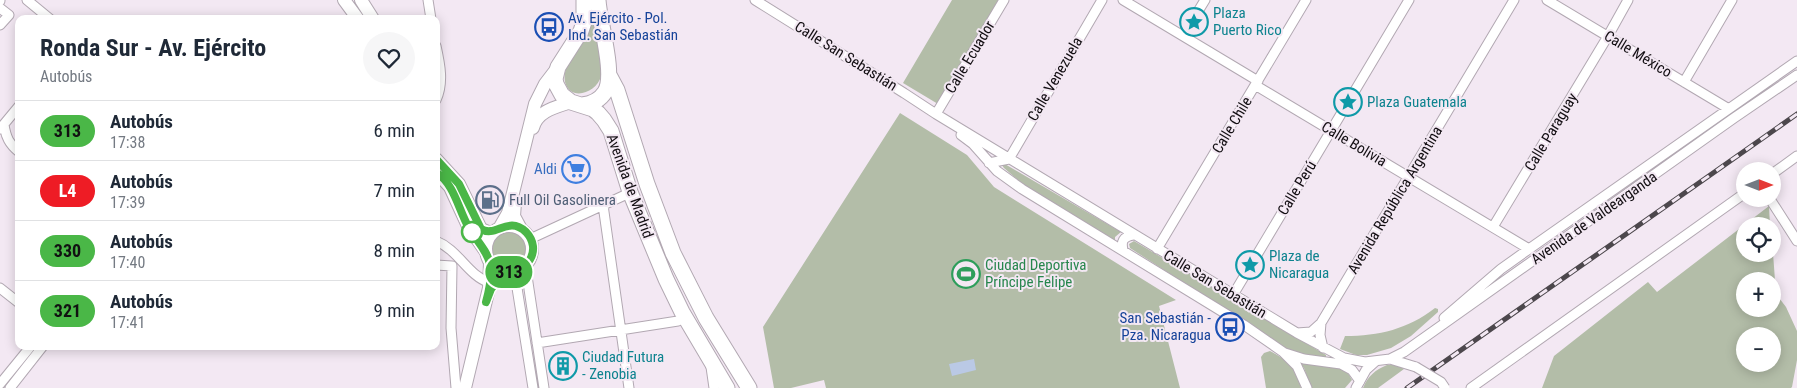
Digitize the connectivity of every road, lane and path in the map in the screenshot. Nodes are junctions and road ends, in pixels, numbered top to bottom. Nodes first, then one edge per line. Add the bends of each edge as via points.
1 (27, 0) edge
2 (344, 0) edge
3 (361, 0) edge
4 (428, 0) edge
5 (584, 0) edge
6 (598, 0) edge
7 (755, 0) edge
8 (1004, 0) edge
9 (1102, 0) edge
10 (1123, 0) edge
11 (1205, 0) edge
12 (1306, 0) edge
13 (1409, 0) edge
14 (1514, 0) edge
15 (1547, 0) edge
16 (1628, 0) edge
17 (1732, 0) edge
18 (0, 8) edge
19 (45, 15) edge
20 (355, 15) edge
21 (370, 15) edge
22 (431, 15) edge
23 (0, 26) edge
24 (1183, 36) junction
25 (1608, 36) junction
26 (1797, 61) edge
27 (558, 67) junction
28 (440, 72) edge
29 (609, 75) junction
30 (1797, 75) edge
31 (1684, 82) junction
32 (1256, 83) junction
33 (440, 92) edge
34 (576, 103) junction
35 (1729, 109) junction
36 (15, 111) edge
37 (936, 114) junction
38 (2, 127) edge
39 (1331, 130) junction
40 (15, 149) edge
41 (1797, 156) edge
42 (1009, 158) junction
43 (989, 162) junction
44 (440, 163) edge
45 (1781, 168) edge
46 (440, 176) edge
47 (1409, 177) junction
48 (625, 195) dead end
49 (1736, 199) edge
50 (603, 205) junction
51 (1776, 208) edge
52 (1493, 227) junction
53 (521, 228) junction
54 (496, 230) junction
55 (1133, 235) junction
56 (530, 238) junction
57 (1797, 240) edge
58 (440, 242) edge
59 (1529, 249) junction
60 (1123, 250) junction
61 (1157, 250) junction
62 (488, 258) junction
63 (527, 264) junction
64 (440, 265) edge
65 (508, 272) junction
66 (490, 282) junction
67 (0, 288) edge
68 (1233, 295) junction
69 (15, 300) edge
70 (486, 302) junction
71 (678, 321) dead end
72 (1321, 323) junction
73 (621, 330) junction
74 (1435, 330) junction
75 (1297, 334) junction
76 (537, 343) junction
77 (1323, 348) junction
78 (28, 350) edge
79 (40, 350) edge
80 (1282, 352) junction
81 (1390, 359) junction
82 (711, 362) junction
83 (1376, 362) junction
84 (0, 384) edge
85 (1358, 384) edge
86 (10, 388) edge
87 (456, 388) edge
88 (465, 388) edge
89 (533, 388) edge
90 (544, 388) edge
91 (629, 388) edge
92 (714, 388) edge
93 (727, 388) edge
94 (749, 388) edge
95 (1307, 388) edge
96 (1445, 388) edge
97 (1471, 388) edge

1 - 19 street
2 - 20 main road
3 - 21 main road
4 - 22 street
5 - 27 highway via 581,31
6 - 29 highway, Avenida de Madrid
7 - 37 street, Calle San Sebastián
8 - 37 street, Calle Ecuador
9 - 42 street, Calle Venezuela
10 - 24 street, Calle Bolivia
11 - 24 street
12 - 32 street, Calle Chile
13 - 39 street
14 - 47 street, Avenida República Argentina
15 - 25 street, Calle México
16 - 25 street, Calle Paraguay
17 - 31 street
18 - 23 street via 9,15
24 - 32 street, Calle Bolivia
25 - 31 street, Calle México
25 - 52 street, Calle Paraguay
26 - 35 street
27 - 34 highway, Avenida de Madrid via 556,84 562,94
27 - 54 main road via 536,104 508,213
28 - 33 street
29 - 34 highway via 605,92 593,103
29 - 94 highway, Avenida de Madrid via 673,253 706,318
30 - 74 street, Avenida de Valdearganda
31 - 35 street, Calle México
32 - 39 street, Calle Bolivia
32 - 61 street, Calle Chile
34 - 53 main road via 546,111 534,121 513,209
34 - 82 highway, Avenida de Madrid via 593,109 611,131 630,192 666,279
35 - 59 street
36 - 38 street
37 - 42 street, Calle San Sebastián
37 - 43 street, Calle San Sebastián
38 - 40 street
39 - 47 street, Calle Bolivia
39 - 68 street, Calle Perú
41 - 45 street
42 - 43 street
42 - 55 street, Calle San Sebastián
43 - 60 street, Calle San Sebastián via 1022,189
44 - 54 main road via 459,184 481,229 488,232
46 - 62 main road via 450,187 468,226
47 - 52 street, Calle Bolivia
47 - 72 street, Avenida República Argentina
48 - 50 street
49 - 97 street
50 - 56 street
50 - 73 street
51 - 57 street
52 - 59 street, Calle Bolivia
53 - 54 main road via 510,225
53 - 56 main road
54 - 62 main road via 488,239
55 - 60 street via 1123,239
55 - 61 street, Calle San Sebastián
56 - 63 main road via 532,254
58 - 66 street via 452,250 479,279
59 - 74 street via 1445,316
60 - 80 street, Calle San Sebastián via 1237,320
61 - 68 street, Calle San Sebastián
62 - 65 main road via 497,269
62 - 66 main road
63 - 65 main road via 520,270
63 - 76 street
64 - 87 street via 452,266 451,328
65 - 70 main road via 491,289
65 - 89 street via 517,288
66 - 70 main road
67 - 69 street
68 - 75 street, Calle San Sebastián
70 - 88 main road
71 - 73 street
72 - 75 street via 1311,332
72 - 77 street
73 - 76 street
73 - 91 street
74 - 81 street, Avenida de Valdearganda
75 - 77 street, Calle San Sebastián
76 - 90 street
77 - 83 street, Calle San Sebastián via 1344,358
78 - 84 street
79 - 86 street
80 - 85 street via 1341,364 1352,370
80 - 95 street via 1297,366
81 - 83 street, Calle San Sebastián
81 - 96 street, bridge via 1427,372
82 - 92 street
82 - 93 highway, Avenida de Madrid
83 - 85 street via 1366,370

